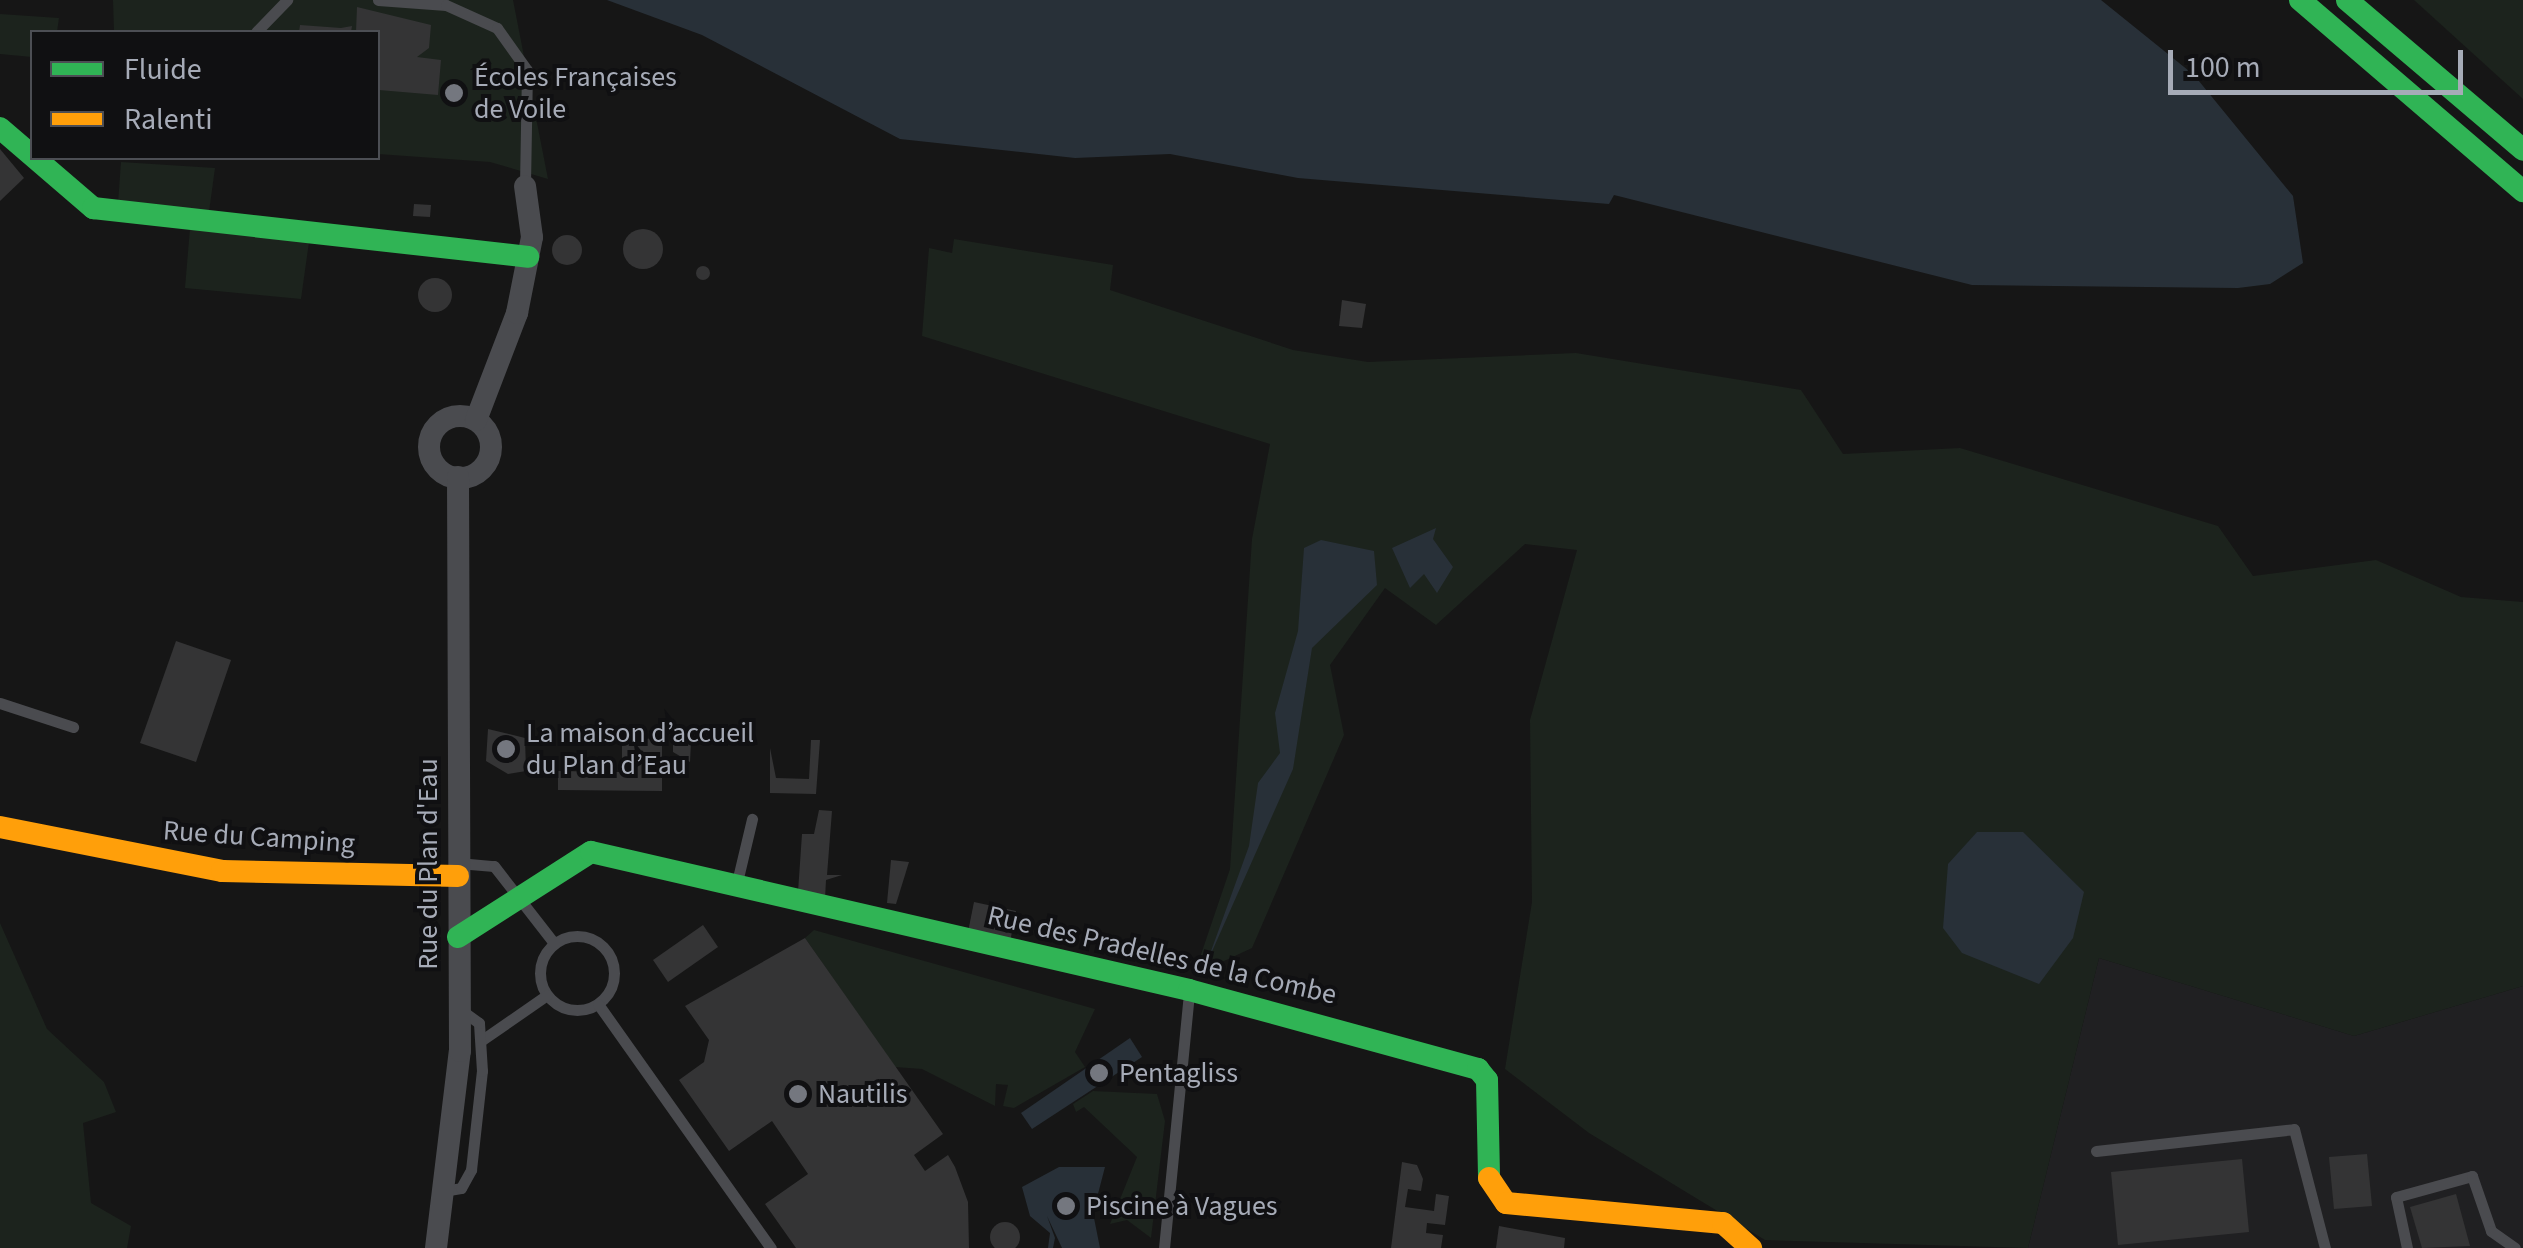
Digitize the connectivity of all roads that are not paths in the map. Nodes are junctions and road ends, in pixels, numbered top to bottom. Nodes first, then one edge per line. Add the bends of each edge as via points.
1 (288, 0) edge
2 (378, 0) edge
3 (2300, 0) edge
4 (2348, 0) edge
5 (258, 30) edge
6 (0, 128) edge
7 (2523, 150) edge
8 (30, 154) edge
9 (37, 160) edge
10 (524, 186) joint
11 (2523, 191) edge
12 (528, 257) junction
13 (476, 420) junction
14 (458, 477) junction
15 (0, 704) edge
16 (73, 727) dead end
17 (752, 819) dead end
18 (0, 827) edge
19 (458, 870) junction
20 (736, 886) junction
21 (518, 894) junction
22 (458, 937) junction
23 (554, 943) junction
24 (1189, 990) junction
25 (548, 995) junction
26 (598, 1004) junction
27 (459, 1008) junction
28 (482, 1040) junction
29 (2096, 1150) dead end
30 (443, 1192) junction
31 (2523, 1244) edge
32 (436, 1248) edge
33 (771, 1248) edge
34 (1164, 1248) edge
35 (1751, 1248) edge
36 (2325, 1248) edge
37 (2407, 1248) edge
38 (2515, 1248) edge

1 - 5 lane
2 - 10 lane via 446,5 497,28 527,70
3 - 11 main road
4 - 7 main road
6 - 8 main road
9 - 12 main road via 93,208
10 - 12 street
12 - 13 street via 494,392
13 - 14 street via 490,454 479,471
13 - 14 street via 453,417 431,438 436,466
14 - 19 street, Rue du Plan d'Eau
15 - 16 lane
17 - 20 lane
18 - 19 main road, Rue du Camping via 222,871
19 - 21 lane via 494,866
19 - 22 street, Rue du Plan d'Eau
20 - 21 main road, Rue des Pradelles de la Combe via 590,852
20 - 24 main road, Rue des Pradelles de la Combe
21 - 22 main road, Rue des Pradelles de la Combe
21 - 23 lane
22 - 27 street, Rue du Plan d'Eau
23 - 25 lane via 540,971
23 - 26 lane via 588,937 607,950 612,984
24 - 34 lane
24 - 35 main road, Rue des Pradelles de la Combe via 1478,1069 1487,1080 1483,1170 1506,1203 1723,1223
25 - 26 lane via 575,1010
25 - 28 lane
26 - 33 lane
27 - 28 lane via 478,1022
27 - 30 street, Rue du Plan d'Eau
28 - 30 lane via 471,1170 461,1188
29 - 36 lane via 2294,1129
30 - 32 street, Rue du Plan d'Eau
31 - 38 lane
37 - 38 lane via 2396,1196 2472,1176 2491,1230

